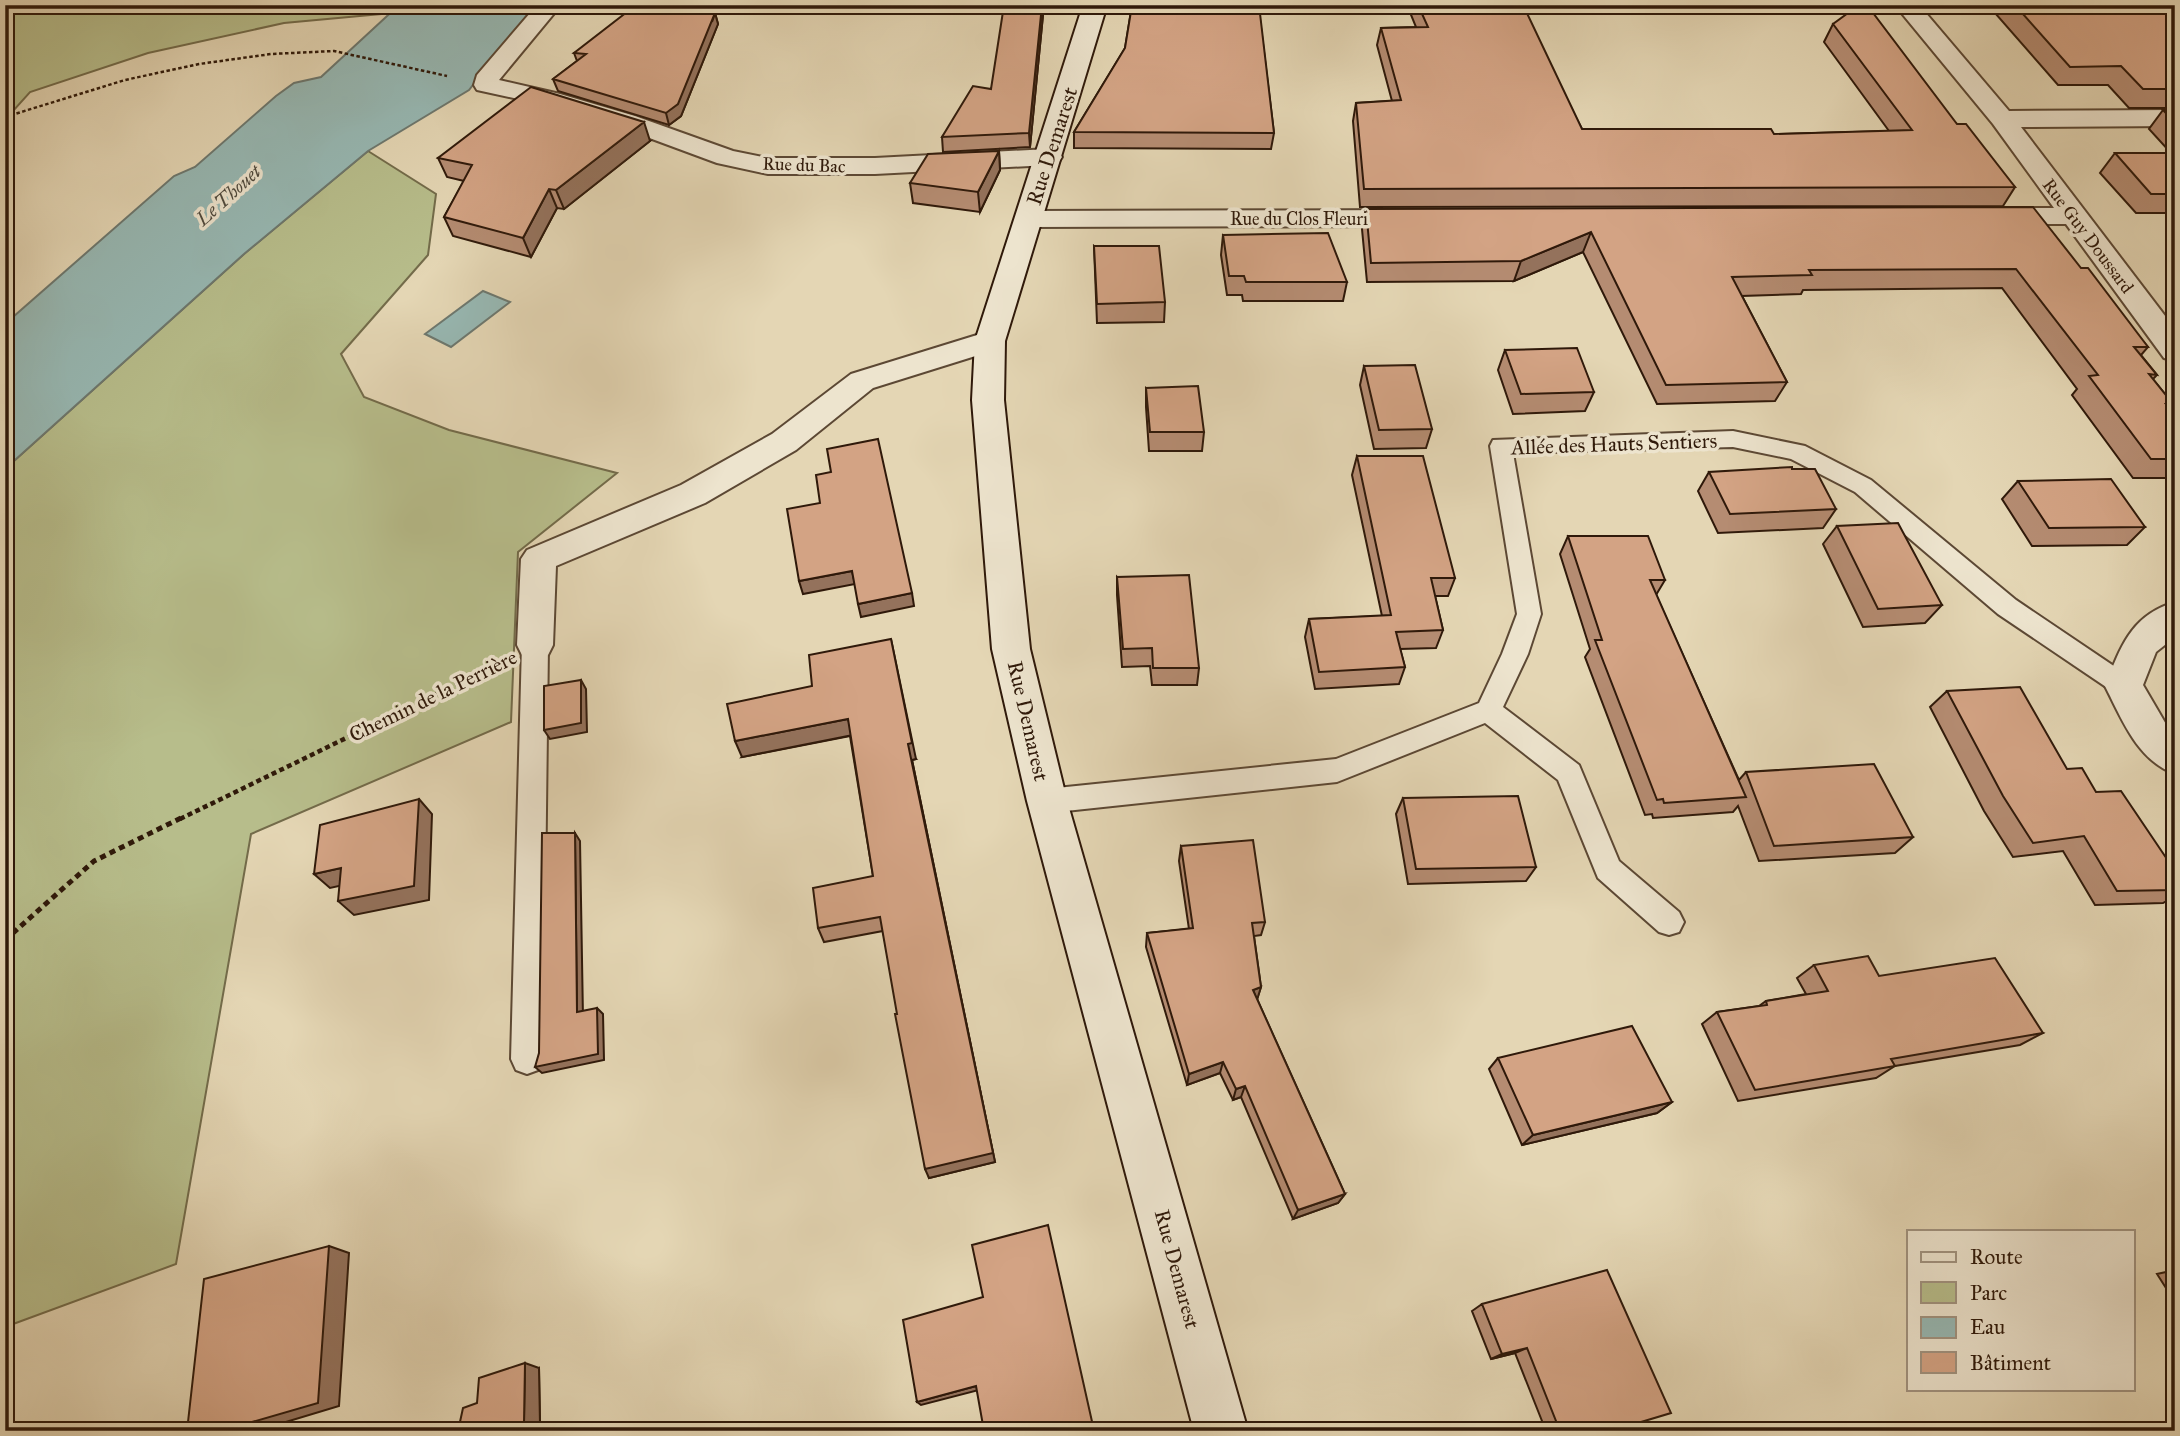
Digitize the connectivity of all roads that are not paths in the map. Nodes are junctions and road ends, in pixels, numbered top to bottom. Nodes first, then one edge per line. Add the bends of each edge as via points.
1 (550, 5) edge
2 (1095, 5) edge
3 (1906, 5) edge
4 (2175, 118) edge
5 (2001, 119) junction
6 (1049, 157) junction
7 (1960, 216) edge
8 (2072, 216) junction
9 (1443, 218) edge
10 (1029, 219) junction
11 (990, 341) junction
12 (2175, 352) edge
13 (2175, 617) edge
14 (536, 645) joint
15 (2124, 686) junction
16 (1489, 711) junction
17 (2175, 757) edge
18 (1047, 801) junction
19 (1669, 922) dead end
20 (527, 1059) dead end
21 (1222, 1431) edge

1 - 6 street, Rue du Bac via 486,85 626,121 726,157 768,166
2 - 6 street, Rue Demarest
3 - 5 street, Rue Guy Doussard
4 - 5 street
5 - 8 street, Rue Guy Doussard
6 - 10 street, Rue Demarest
7 - 8 street
8 - 12 street, Rue Guy Doussard
9 - 10 street, Rue du Clos Fleuri
10 - 11 street, Rue Demarest
11 - 14 street, Chemin de la Perrière via 862,381 784,442 693,494 539,559
11 - 18 street, Rue Demarest via 988,400 1012,649
13 - 15 street via 2141,643
14 - 20 lane
15 - 16 lane, Allée des Hauts Sentiers via 2007,607 1863,486 1797,452 1733,439 1501,446 1529,614
15 - 17 street via 2153,738
16 - 18 lane via 1337,770
16 - 19 lane via 1569,773 1608,869
18 - 21 street, Rue Demarest

